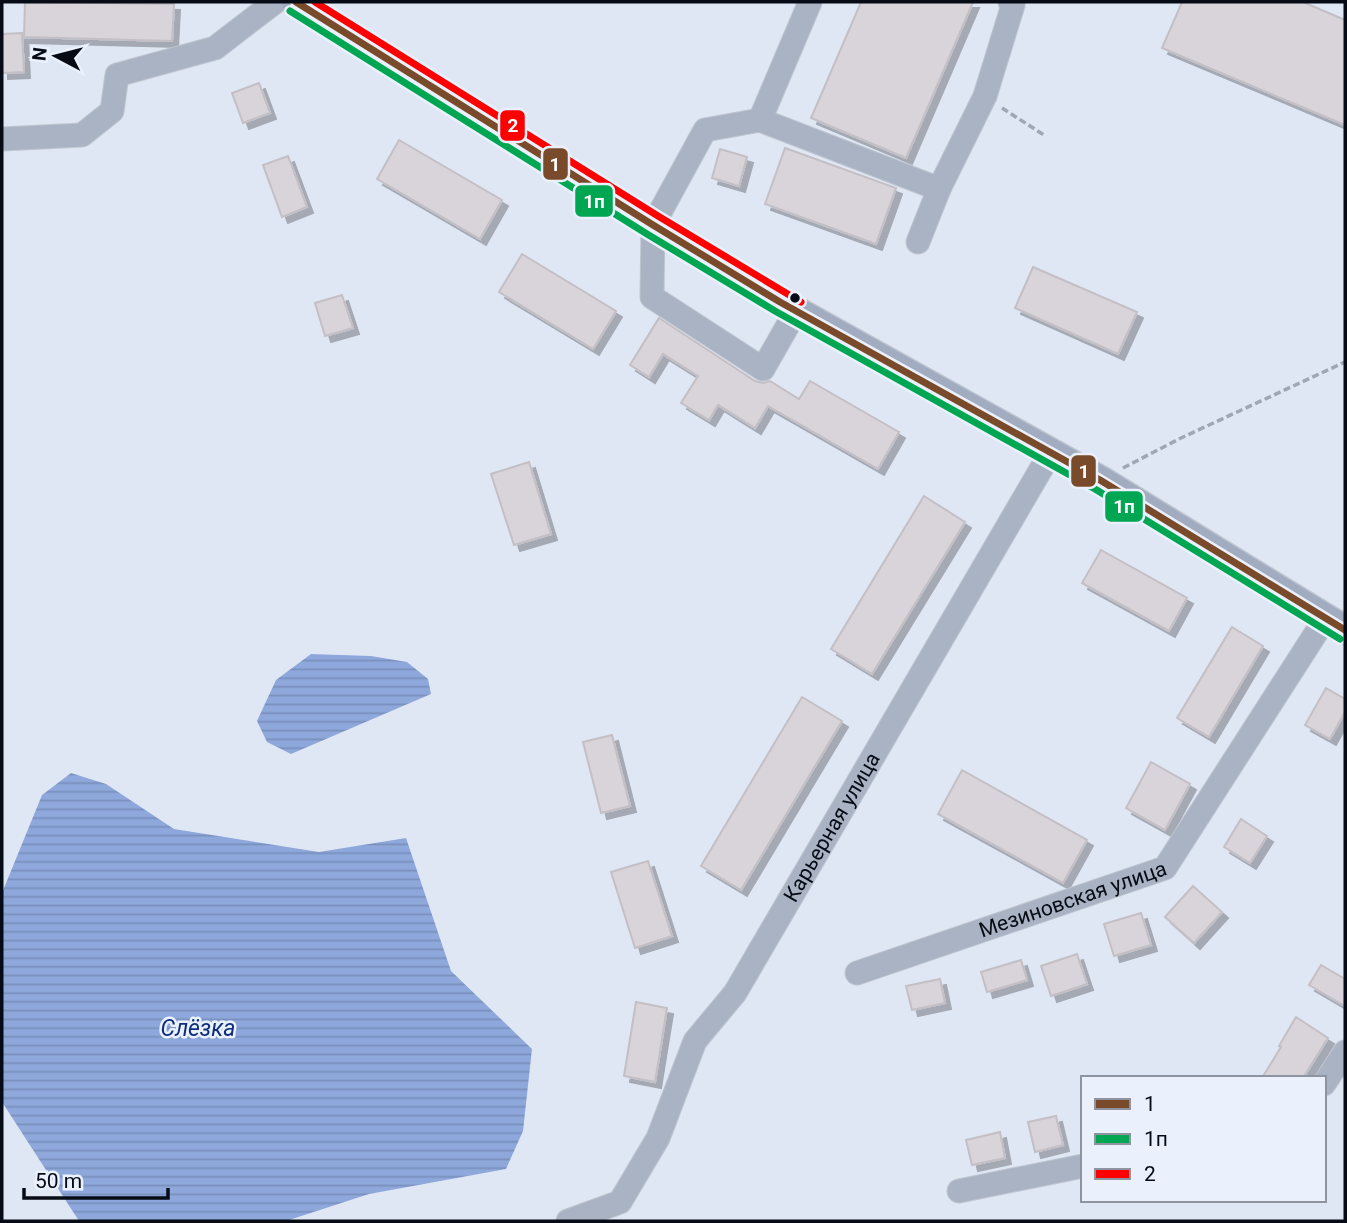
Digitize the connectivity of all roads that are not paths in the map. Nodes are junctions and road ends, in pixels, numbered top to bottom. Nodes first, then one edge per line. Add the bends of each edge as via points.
1 (275, 2) edge
2 (296, 2) edge
3 (810, 2) edge
4 (1010, 2) edge
5 (760, 120) junction
6 (2, 139) edge
7 (939, 189) junction
8 (653, 225) junction
9 (918, 242) dead end
10 (796, 311) junction
11 (1051, 452) junction
12 (1335, 624) edge
13 (857, 973) dead end
14 (1345, 1052) edge
15 (1326, 1081) edge
16 (1081, 1166) edge
17 (959, 1191) dead end
18 (568, 1221) edge

1 - 6 street via 215,48 117,75 112,111 82,135
2 - 8 main road
3 - 5 street
4 - 7 street via 1013,5 985,96
5 - 7 street
5 - 8 street via 705,130
7 - 9 street
8 - 10 main road
8 - 10 street via 652,297 763,369
10 - 11 main road
11 - 12 main road
11 - 18 street, Карьерная улица via 735,993 695,1041 658,1138 620,1202
12 - 13 street, Мезиновская улица via 1165,868
14 - 15 street
16 - 17 street

